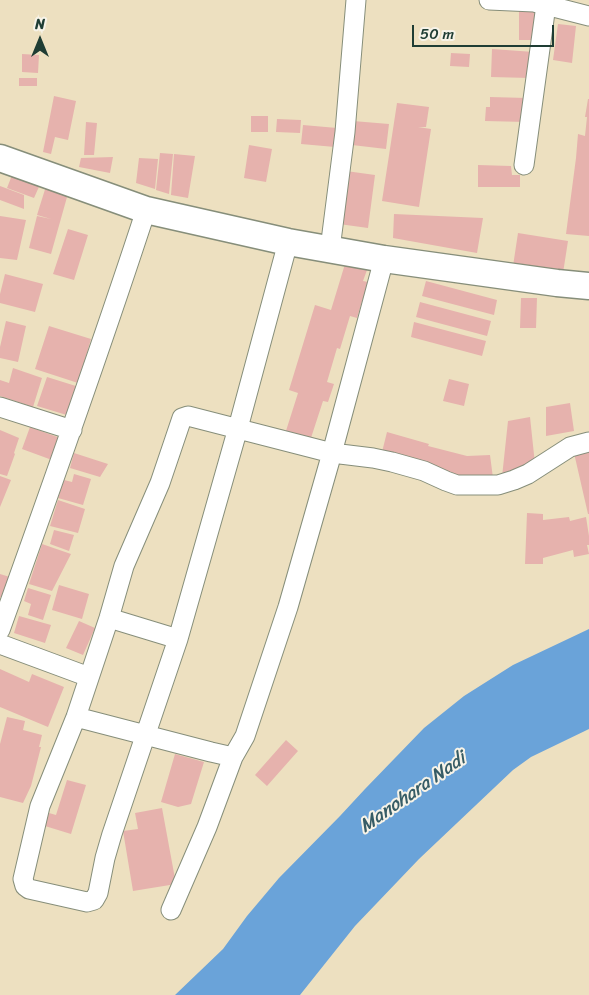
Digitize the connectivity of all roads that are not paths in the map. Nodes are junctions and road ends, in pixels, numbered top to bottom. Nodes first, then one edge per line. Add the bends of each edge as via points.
1 (356, 0) edge
2 (490, 0) edge
3 (546, 5) junction
4 (589, 16) edge
5 (0, 158) edge
6 (524, 165) dead end
7 (146, 210) junction
8 (288, 242) junction
9 (330, 249) junction
10 (384, 259) junction
11 (589, 286) edge
12 (0, 407) edge
13 (238, 428) junction
14 (72, 430) junction
15 (589, 442) edge
16 (332, 453) junction
17 (109, 618) junction
18 (0, 630) edge
19 (178, 638) junction
20 (0, 644) edge
21 (89, 677) junction
22 (76, 717) junction
23 (146, 735) junction
24 (234, 757) junction
25 (171, 910) dead end

1 - 9 street via 345,132
2 - 3 street
3 - 4 street
3 - 6 street
5 - 7 street
7 - 8 street
7 - 14 street
8 - 9 street
8 - 13 street
9 - 10 street
10 - 11 street
10 - 16 street
12 - 14 street
13 - 16 street
13 - 17 street via 188,416 182,418 160,483 124,566
13 - 19 street
14 - 18 street
15 - 16 street via 570,447 528,474 498,485 457,485 392,462
16 - 24 street via 288,607 245,736
17 - 19 street
17 - 21 street
19 - 23 street
20 - 21 street
21 - 22 street
22 - 23 street
22 - 23 street via 40,806 23,879 29,889 87,902 94,900 112,834
23 - 24 street
24 - 25 street

